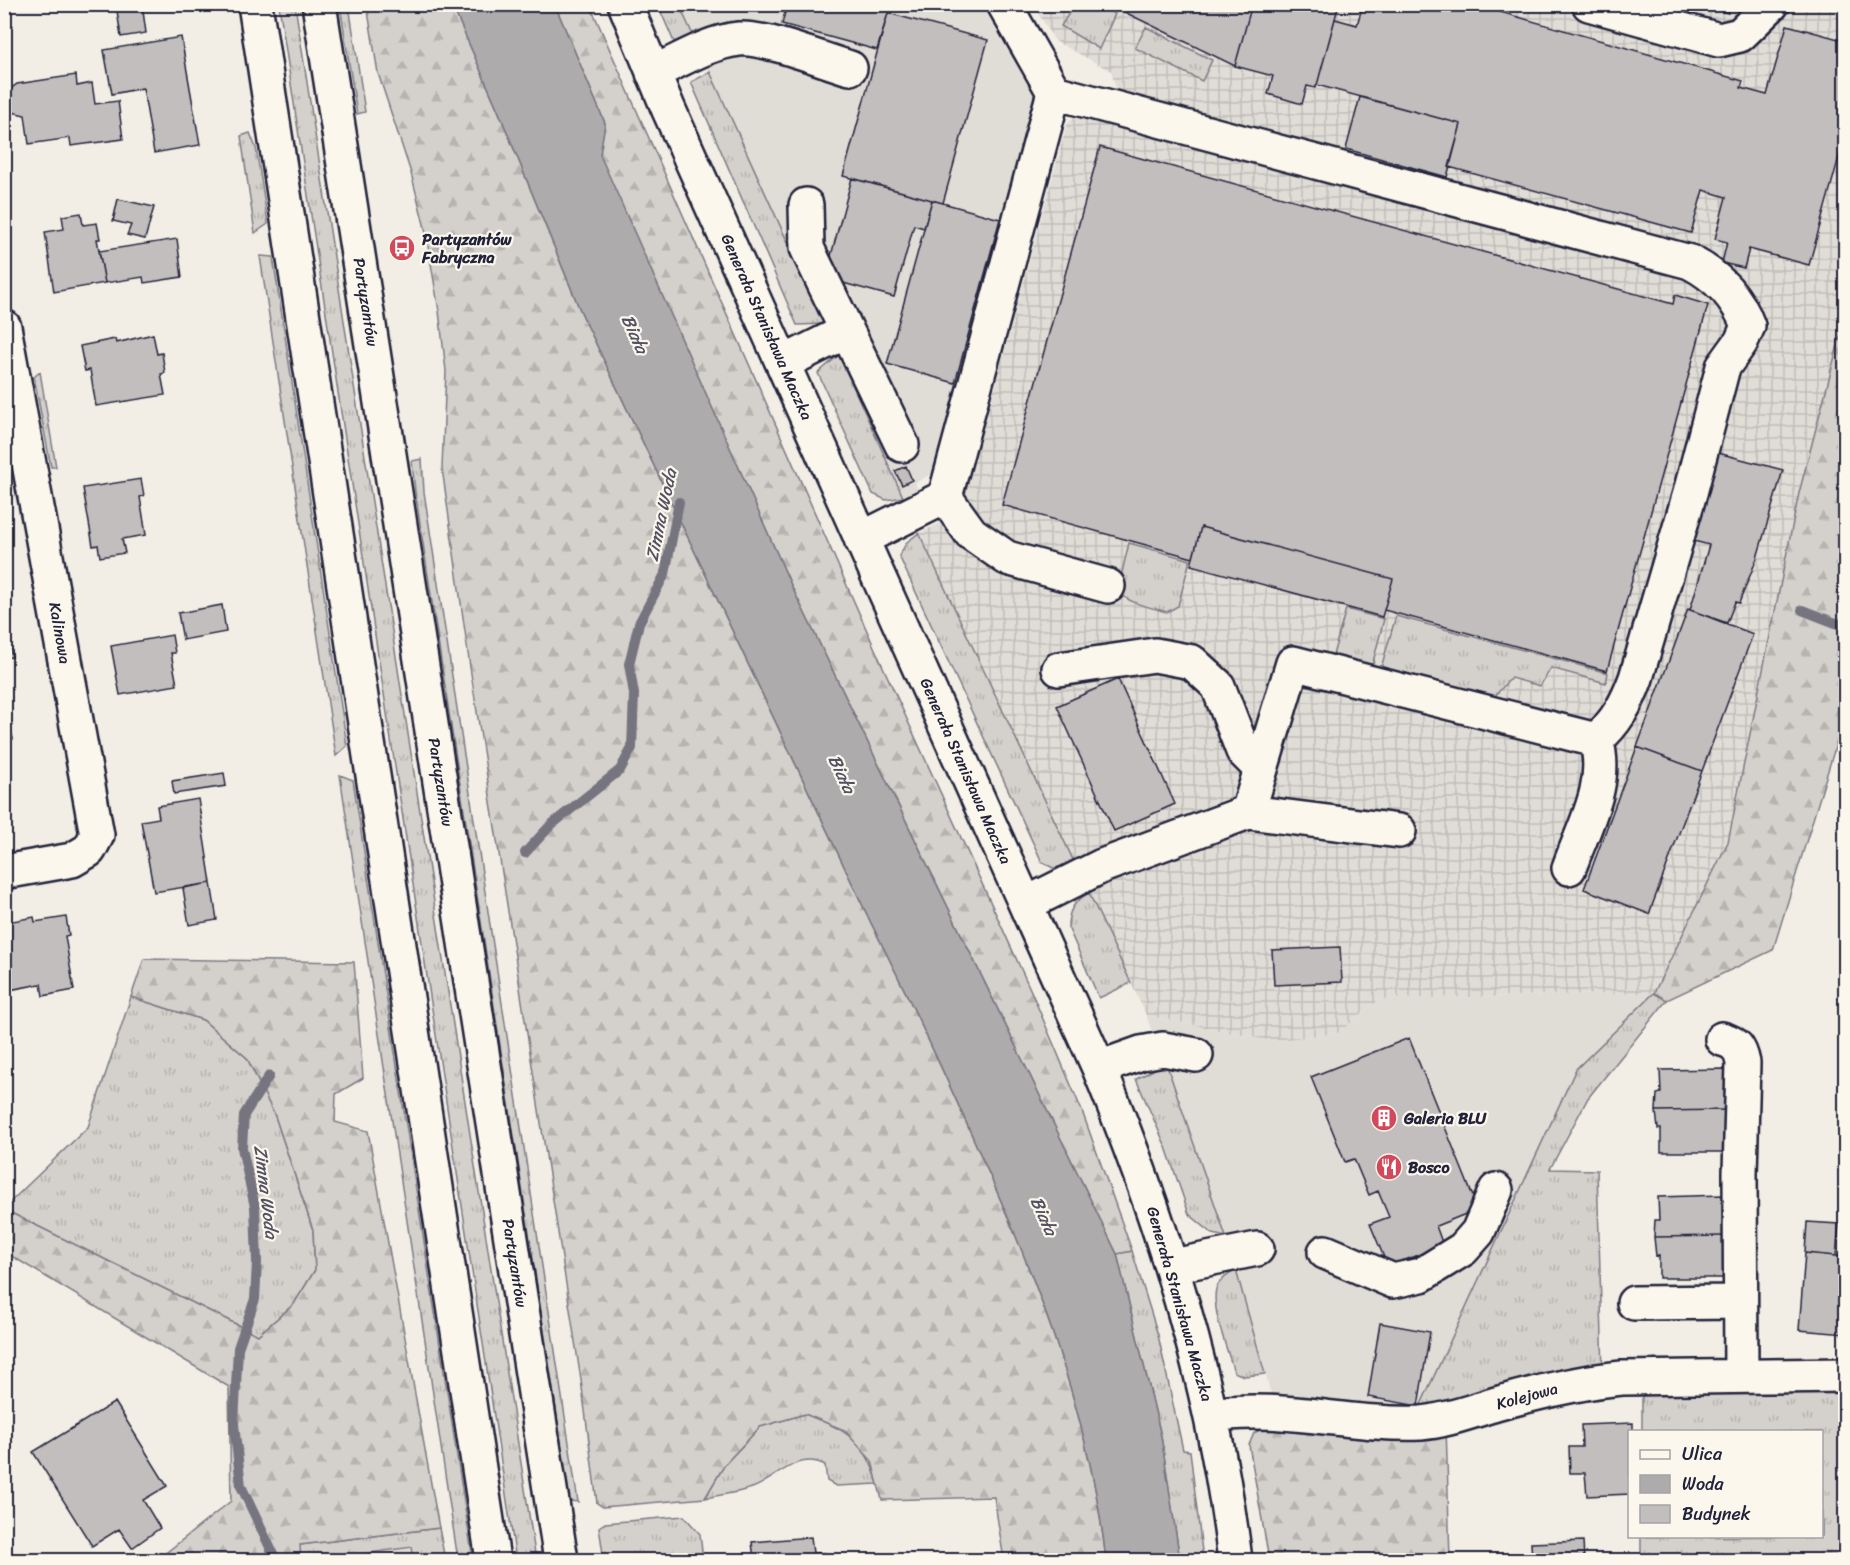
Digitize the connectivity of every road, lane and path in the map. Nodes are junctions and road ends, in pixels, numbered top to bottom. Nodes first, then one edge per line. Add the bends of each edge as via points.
1 (255, 4) edge
2 (319, 4) edge
3 (625, 4) edge
4 (1004, 4) edge
5 (1589, 4) edge
6 (1773, 4) edge
7 (850, 68) dead end
8 (653, 73) junction
9 (1054, 92) junction
10 (806, 205) dead end
11 (4, 327) edge
12 (847, 331) junction
13 (783, 363) junction
14 (902, 445) dead end
15 (945, 497) junction
16 (861, 538) junction
17 (1108, 586) dead end
18 (1059, 669) dead end
19 (1596, 740) junction
20 (1261, 770) junction
21 (1248, 812) junction
22 (1399, 831) dead end
23 (1569, 868) dead end
24 (4, 872) edge
25 (1026, 904) junction
26 (1722, 1039) dead end
27 (1196, 1054) dead end
28 (1099, 1068) junction
29 (1496, 1190) dead end
30 (1257, 1249) dead end
31 (1325, 1252) dead end
32 (1173, 1266) junction
33 (1739, 1302) junction
34 (1634, 1303) dead end
35 (1845, 1375) edge
36 (1742, 1376) junction
37 (1211, 1415) junction
38 (493, 1560) edge
39 (561, 1560) edge
40 (1235, 1560) edge

1 - 38 main road
2 - 39 main road, Partyzantów
3 - 8 main road, Generała Stanisława Maczka
4 - 9 main road
5 - 6 main road via 1719,40 1740,35
7 - 8 main road via 740,39
8 - 13 main road, Generała Stanisława Maczka
9 - 15 main road
9 - 19 main road via 1690,262 1721,282 1744,315 1746,334 1723,367 1636,678 1622,710
10 - 12 main road via 807,248
11 - 24 main road, Kalinowa via 97,835 89,850 72,860
12 - 13 main road
12 - 14 main road
13 - 16 main road, Generała Stanisława Maczka
15 - 16 main road
15 - 17 main road via 971,533 1007,558
16 - 25 main road, Generała Stanisława Maczka
18 - 20 main road via 1155,655 1192,662 1218,686 1243,751
19 - 20 main road via 1293,663
19 - 23 main road via 1600,754 1599,785
20 - 21 main road
21 - 22 main road
21 - 25 main road via 1102,866
25 - 28 main road, Generała Stanisława Maczka
26 - 33 main road via 1733,1042 1740,1050 1743,1063
27 - 28 main road via 1163,1049
28 - 32 main road, Generała Stanisława Maczka
29 - 31 main road via 1478,1232 1463,1249 1421,1275 1393,1281
30 - 32 main road
32 - 37 main road, Generała Stanisława Maczka
33 - 34 main road
33 - 36 main road
35 - 36 main road, Kolejowa
36 - 37 main road, Kolejowa via 1589,1381 1424,1422 1270,1411
37 - 40 main road, Generała Stanisława Maczka

